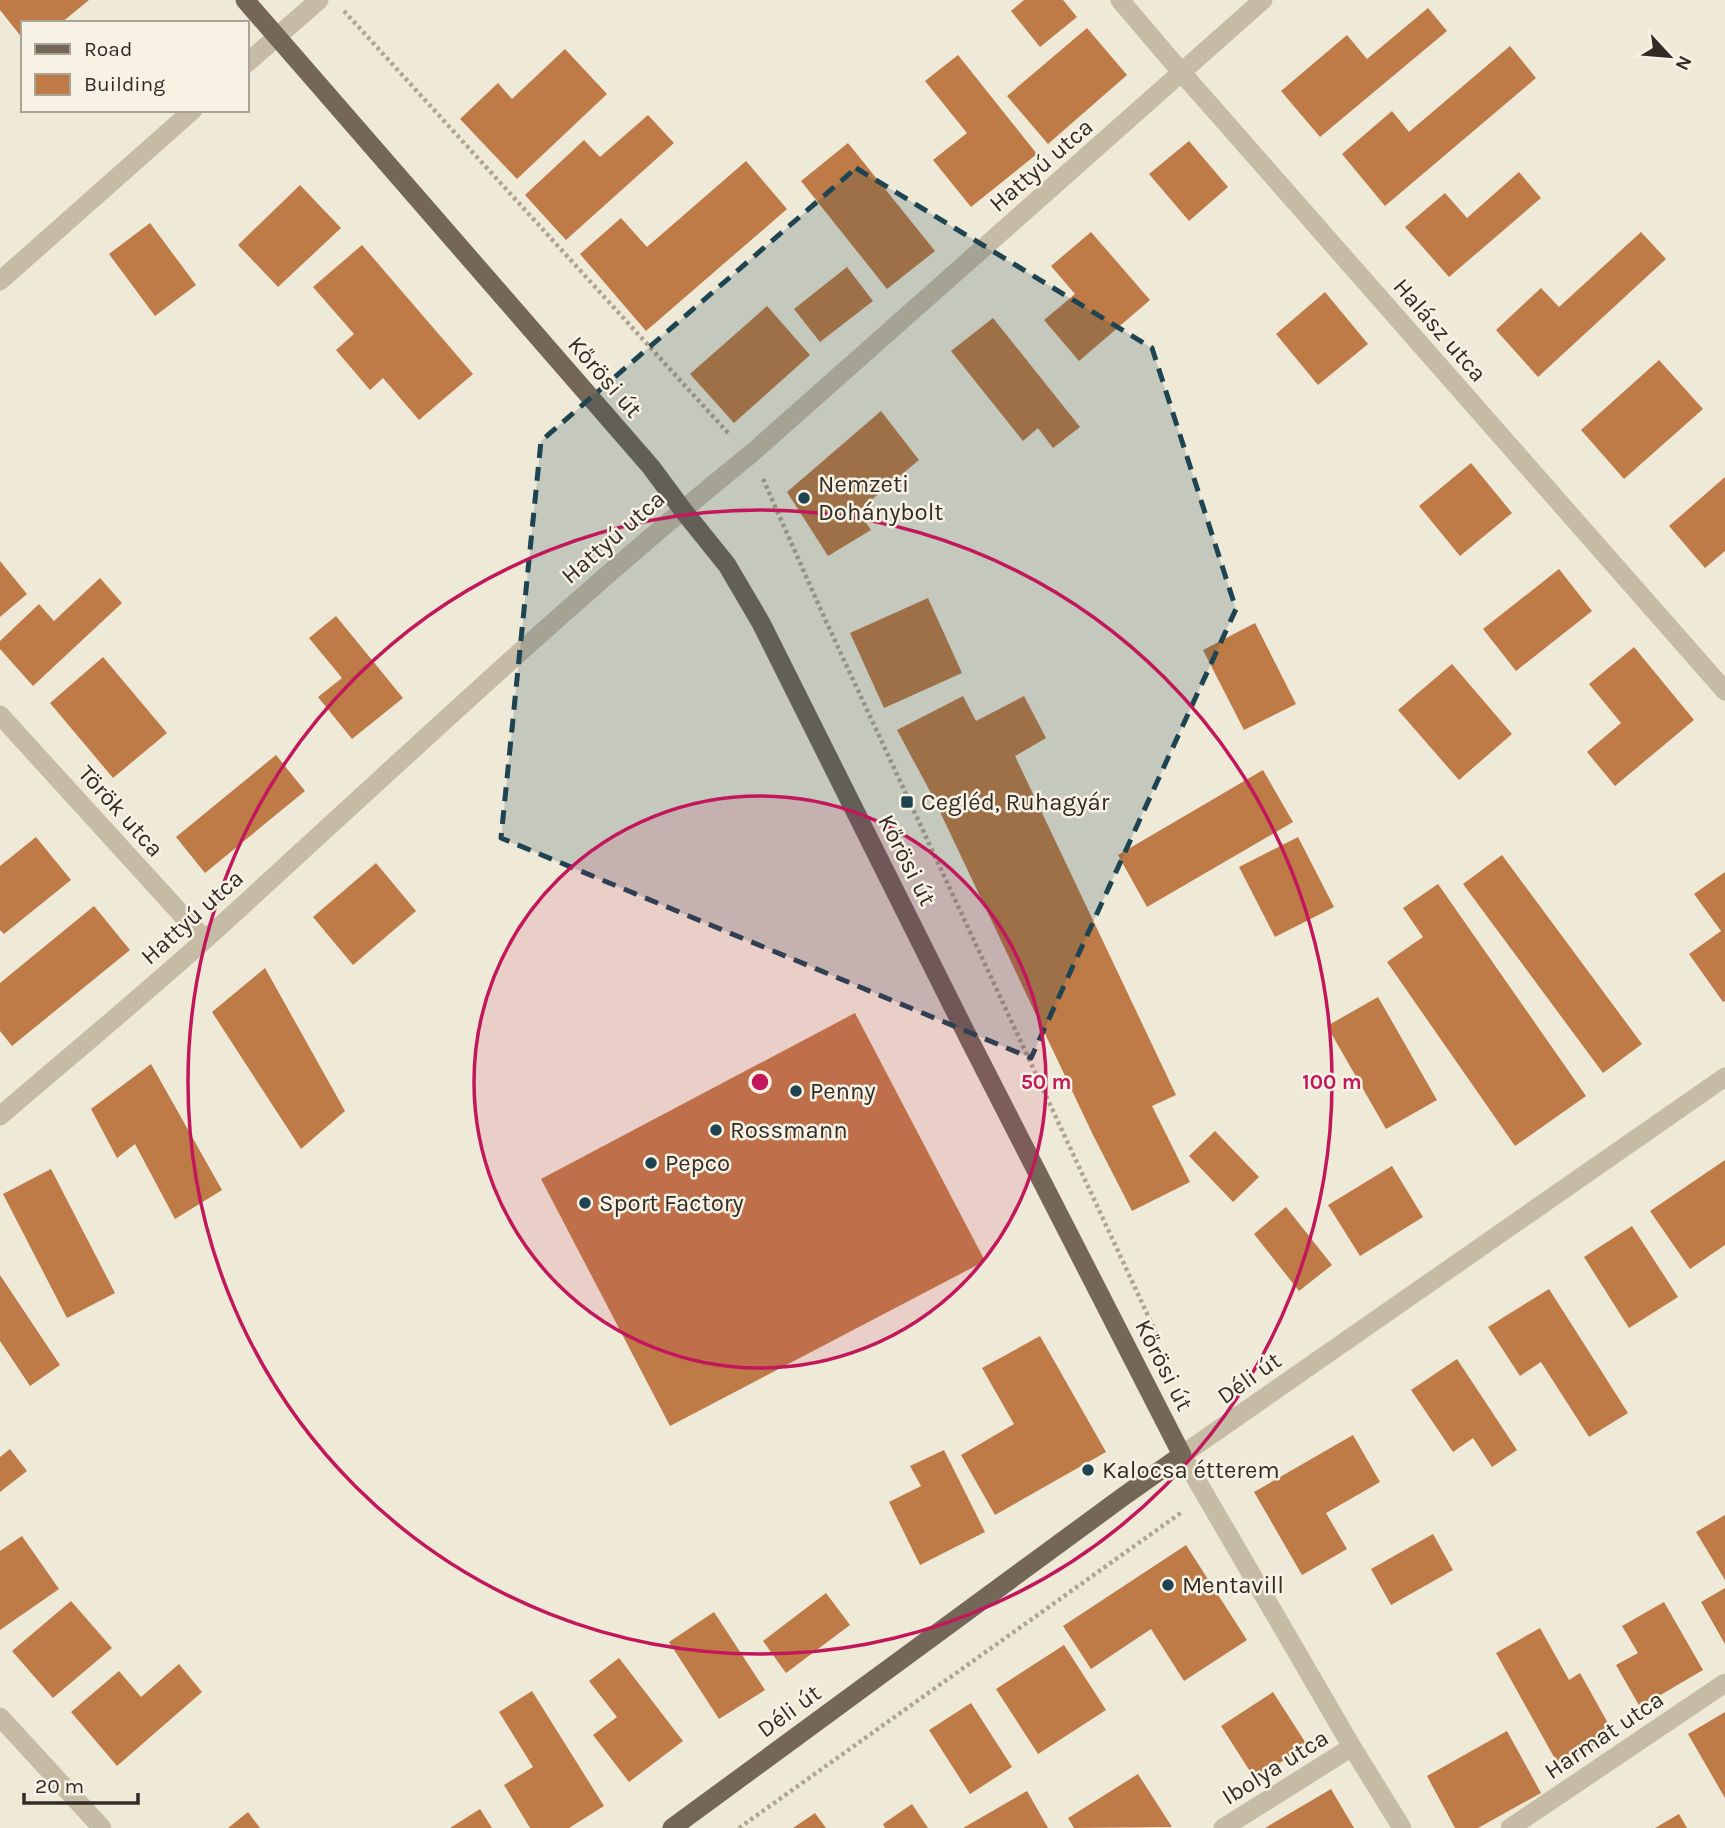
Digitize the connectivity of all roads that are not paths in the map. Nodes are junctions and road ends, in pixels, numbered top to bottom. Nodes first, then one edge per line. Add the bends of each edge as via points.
1 (245, 0) edge
2 (319, 0) edge
3 (1120, 0) edge
4 (1263, 0) edge
5 (276, 36) junction
6 (248, 61) edge
7 (1182, 73) junction
8 (191, 112) edge
9 (0, 281) edge
10 (682, 509) junction
11 (1725, 691) edge
12 (0, 715) edge
13 (205, 940) junction
14 (1725, 1077) edge
15 (0, 1116) edge
16 (1182, 1455) junction
17 (1725, 1683) edge
18 (0, 1717) edge
19 (1352, 1747) junction
20 (102, 1828) edge
21 (673, 1828) edge
22 (1223, 1828) edge
23 (1402, 1828) edge
24 (1510, 1828) edge

1 - 5 main road, Kőrösi út
2 - 5 street
3 - 7 street, Halász utca
4 - 7 street, Hattyú utca
5 - 6 street
5 - 10 main road, Kőrösi út via 651,467
7 - 10 street, Hattyú utca via 752,453
7 - 11 street, Halász utca
8 - 9 street
10 - 13 street, Hattyú utca
10 - 16 main road, Kőrösi út via 727,565 761,624
12 - 13 street, Török utca
13 - 15 street, Hattyú utca
14 - 16 street, Déli út
16 - 19 street, Kőrösi út
16 - 21 main road, Déli út
17 - 24 street, Harmat utca
18 - 20 street
19 - 22 street, Ibolya utca
19 - 23 street, Kőrösi út

